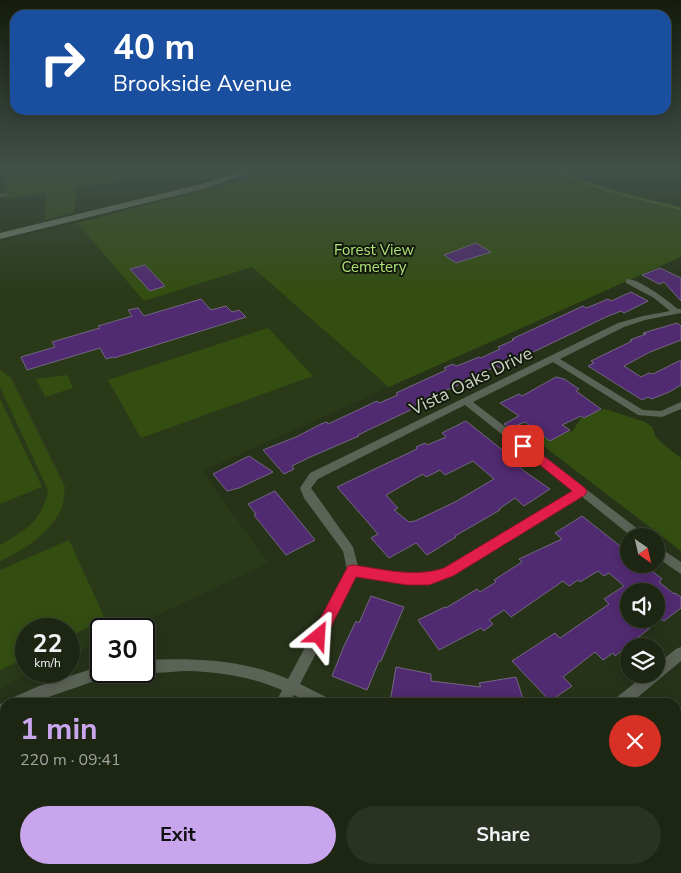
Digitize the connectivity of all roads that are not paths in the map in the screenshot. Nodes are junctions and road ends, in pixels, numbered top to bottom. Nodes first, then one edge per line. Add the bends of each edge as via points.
1 (107, 210) edge
2 (0, 236) edge
3 (629, 281) dead end
4 (679, 312) edge
5 (554, 359) junction
6 (466, 401) junction
7 (681, 405) edge
8 (581, 491) junction
9 (629, 528) edge
10 (665, 557) edge
11 (681, 569) edge
12 (353, 570) junction
13 (681, 652) edge
14 (155, 665) edge
15 (665, 666) edge
16 (90, 676) edge
17 (645, 683) edge
18 (292, 687) junction
19 (28, 698) edge
20 (285, 698) edge
21 (313, 698) edge
22 (627, 698) edge

1 - 2 street
3 - 4 street
4 - 5 street, Vista Oaks Drive via 620,325
5 - 6 street, Vista Oaks Drive
5 - 7 street via 641,412 662,414
6 - 8 street
6 - 12 street, Vista Oaks Drive via 325,469 314,476 305,488 349,550
8 - 9 street
8 - 12 street via 448,572 429,579 407,579
10 - 11 street
12 - 18 street
13 - 15 street
14 - 18 street via 184,663 247,671
16 - 19 street
17 - 22 street
18 - 20 street
18 - 21 street

